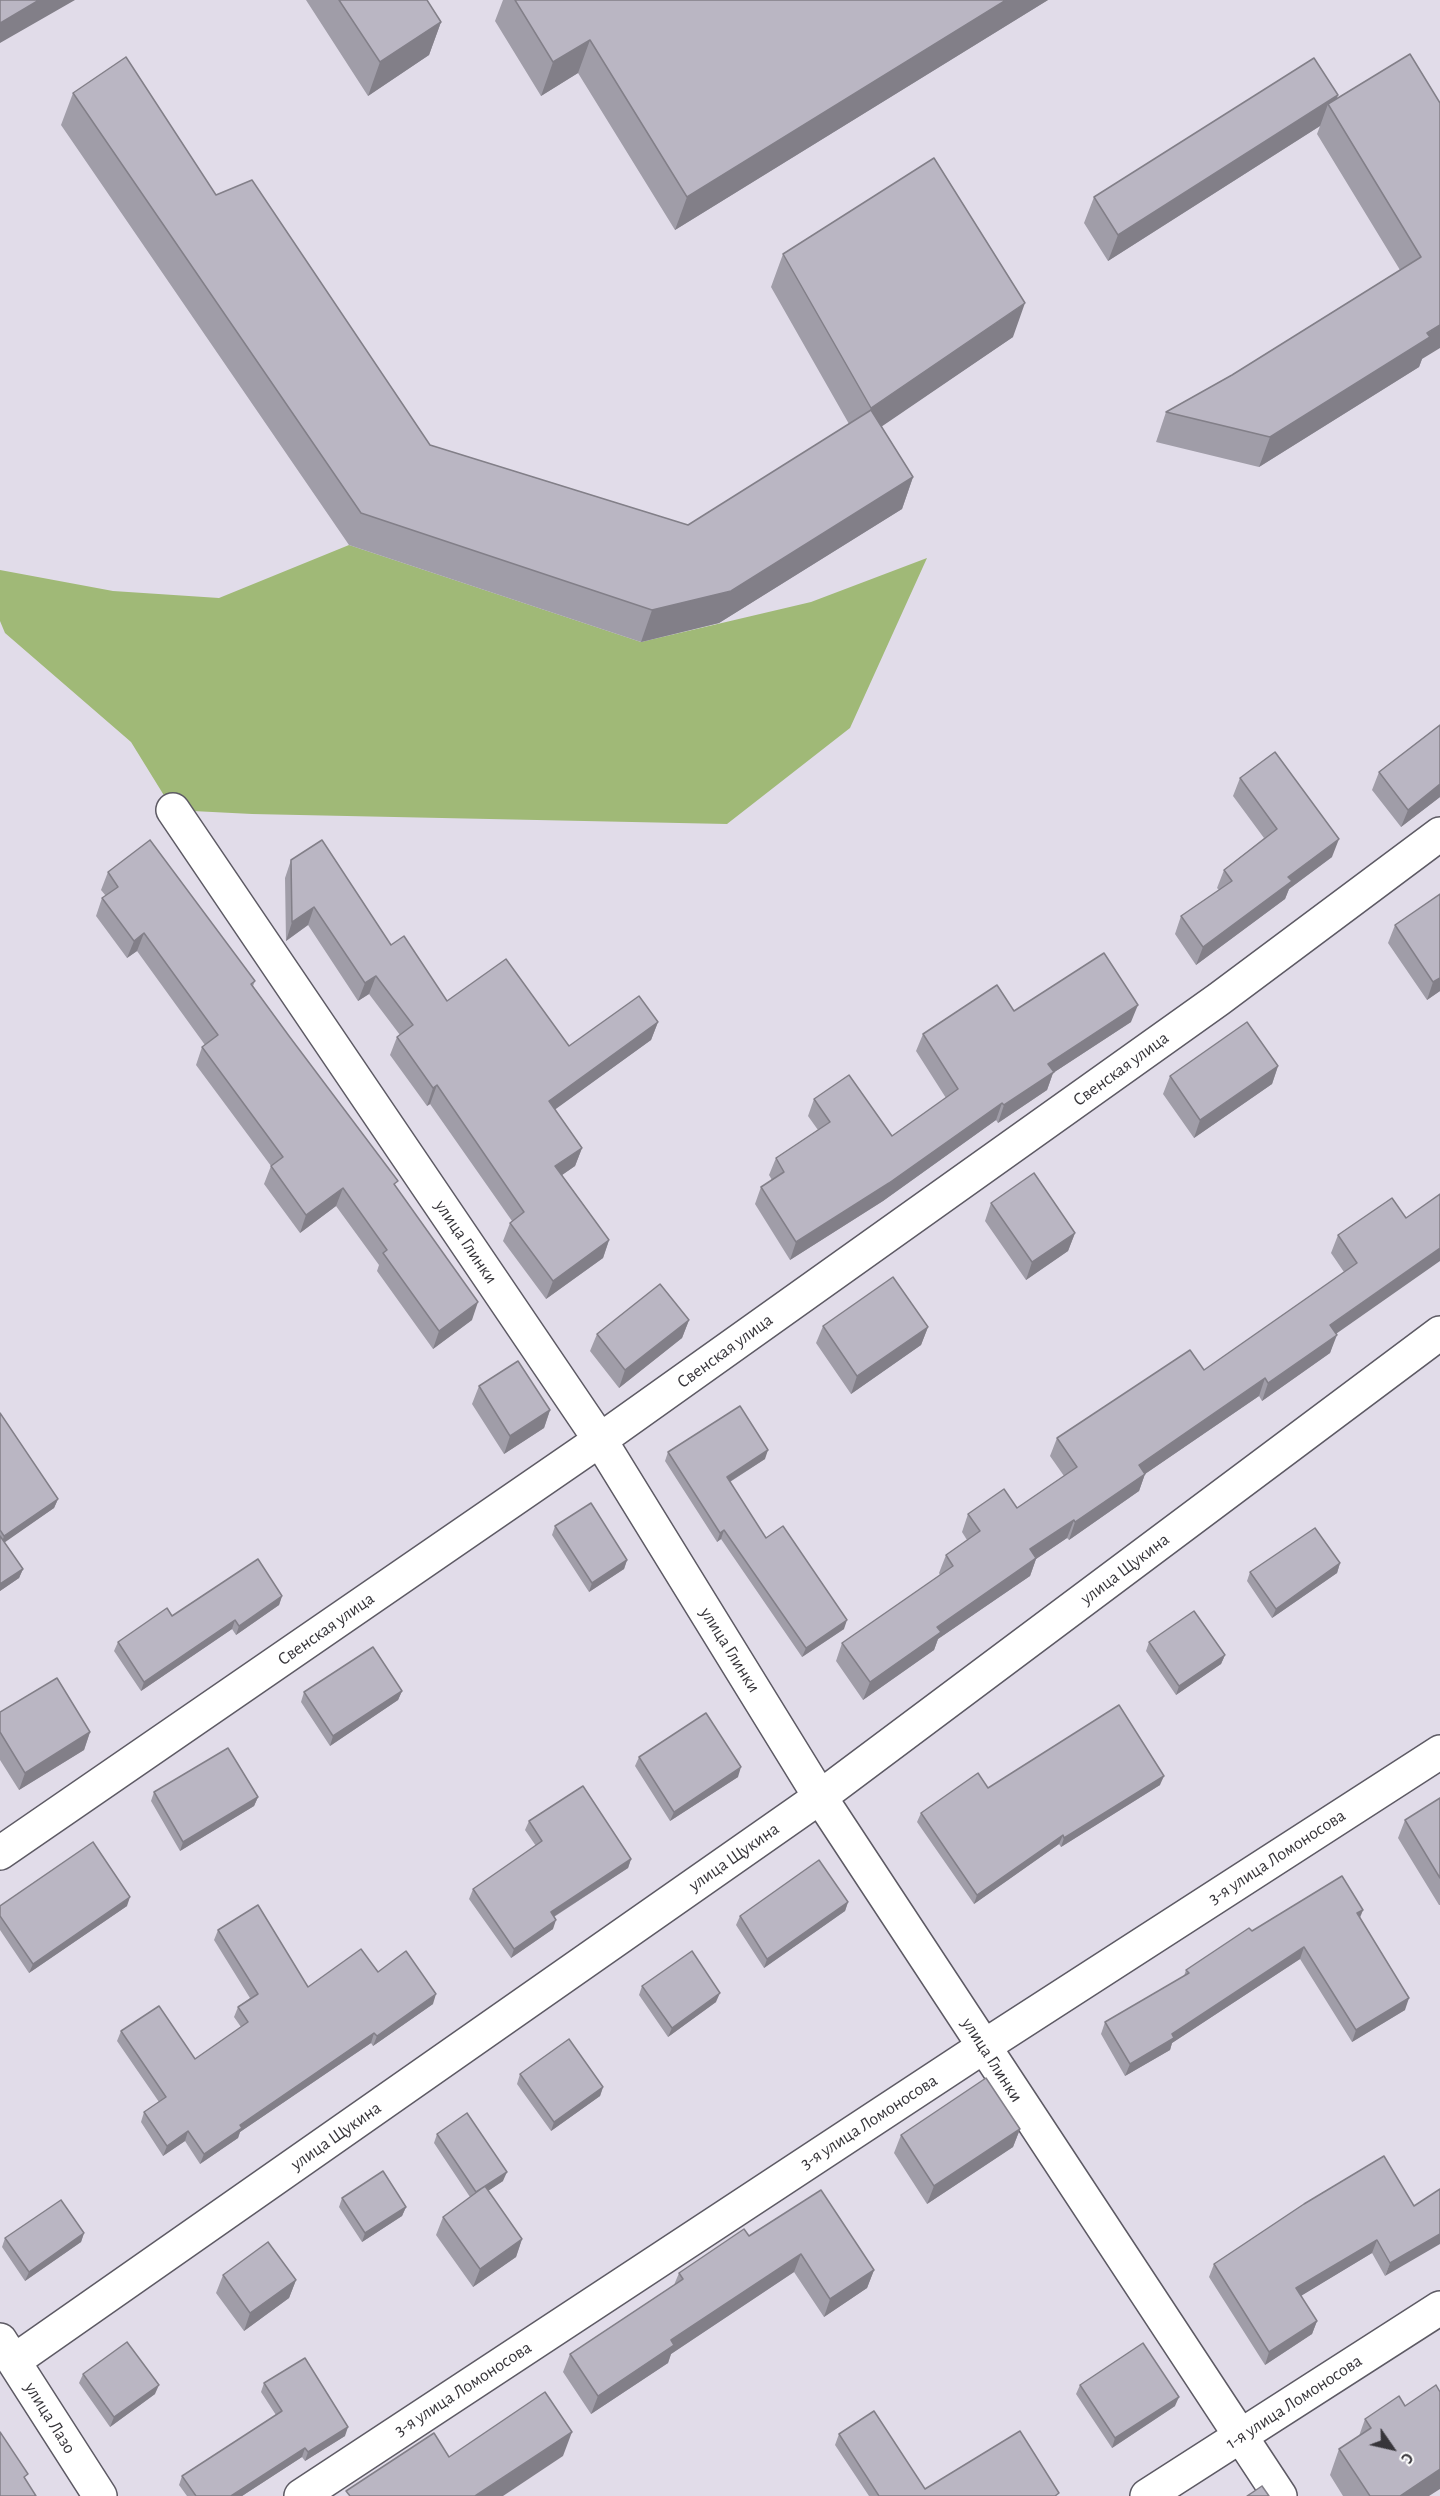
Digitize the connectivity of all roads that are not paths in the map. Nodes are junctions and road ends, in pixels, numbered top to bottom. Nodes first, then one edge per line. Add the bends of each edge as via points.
1 (173, 810) dead end
2 (1440, 834) edge
3 (1440, 1333) edge
4 (600, 1440) junction
5 (1440, 1752) edge
6 (820, 1797) junction
7 (0, 1853) edge
8 (983, 2047) junction
9 (1440, 2308) edge
10 (7, 2351) edge
11 (1240, 2437) junction
12 (99, 2496) edge
13 (301, 2496) edge
14 (1147, 2496) edge
15 (1280, 2496) edge

1 - 4 street, улица Глинки
2 - 4 street, Свенская улица via 1219,999
3 - 6 street, улица Щукина
4 - 6 street, улица Глинки
4 - 7 street, Свенская улица
5 - 8 street, 3-я улица Ломоносова
6 - 8 street, улица Глинки
6 - 10 street, улица Щукина
8 - 11 street, улица Глинки
8 - 13 street, 3-я улица Ломоносова
9 - 11 street, 1-я улица Ломоносова
10 - 12 street, улица Лазо
11 - 14 street, 1-я улица Ломоносова
11 - 15 street, улица Глинки

